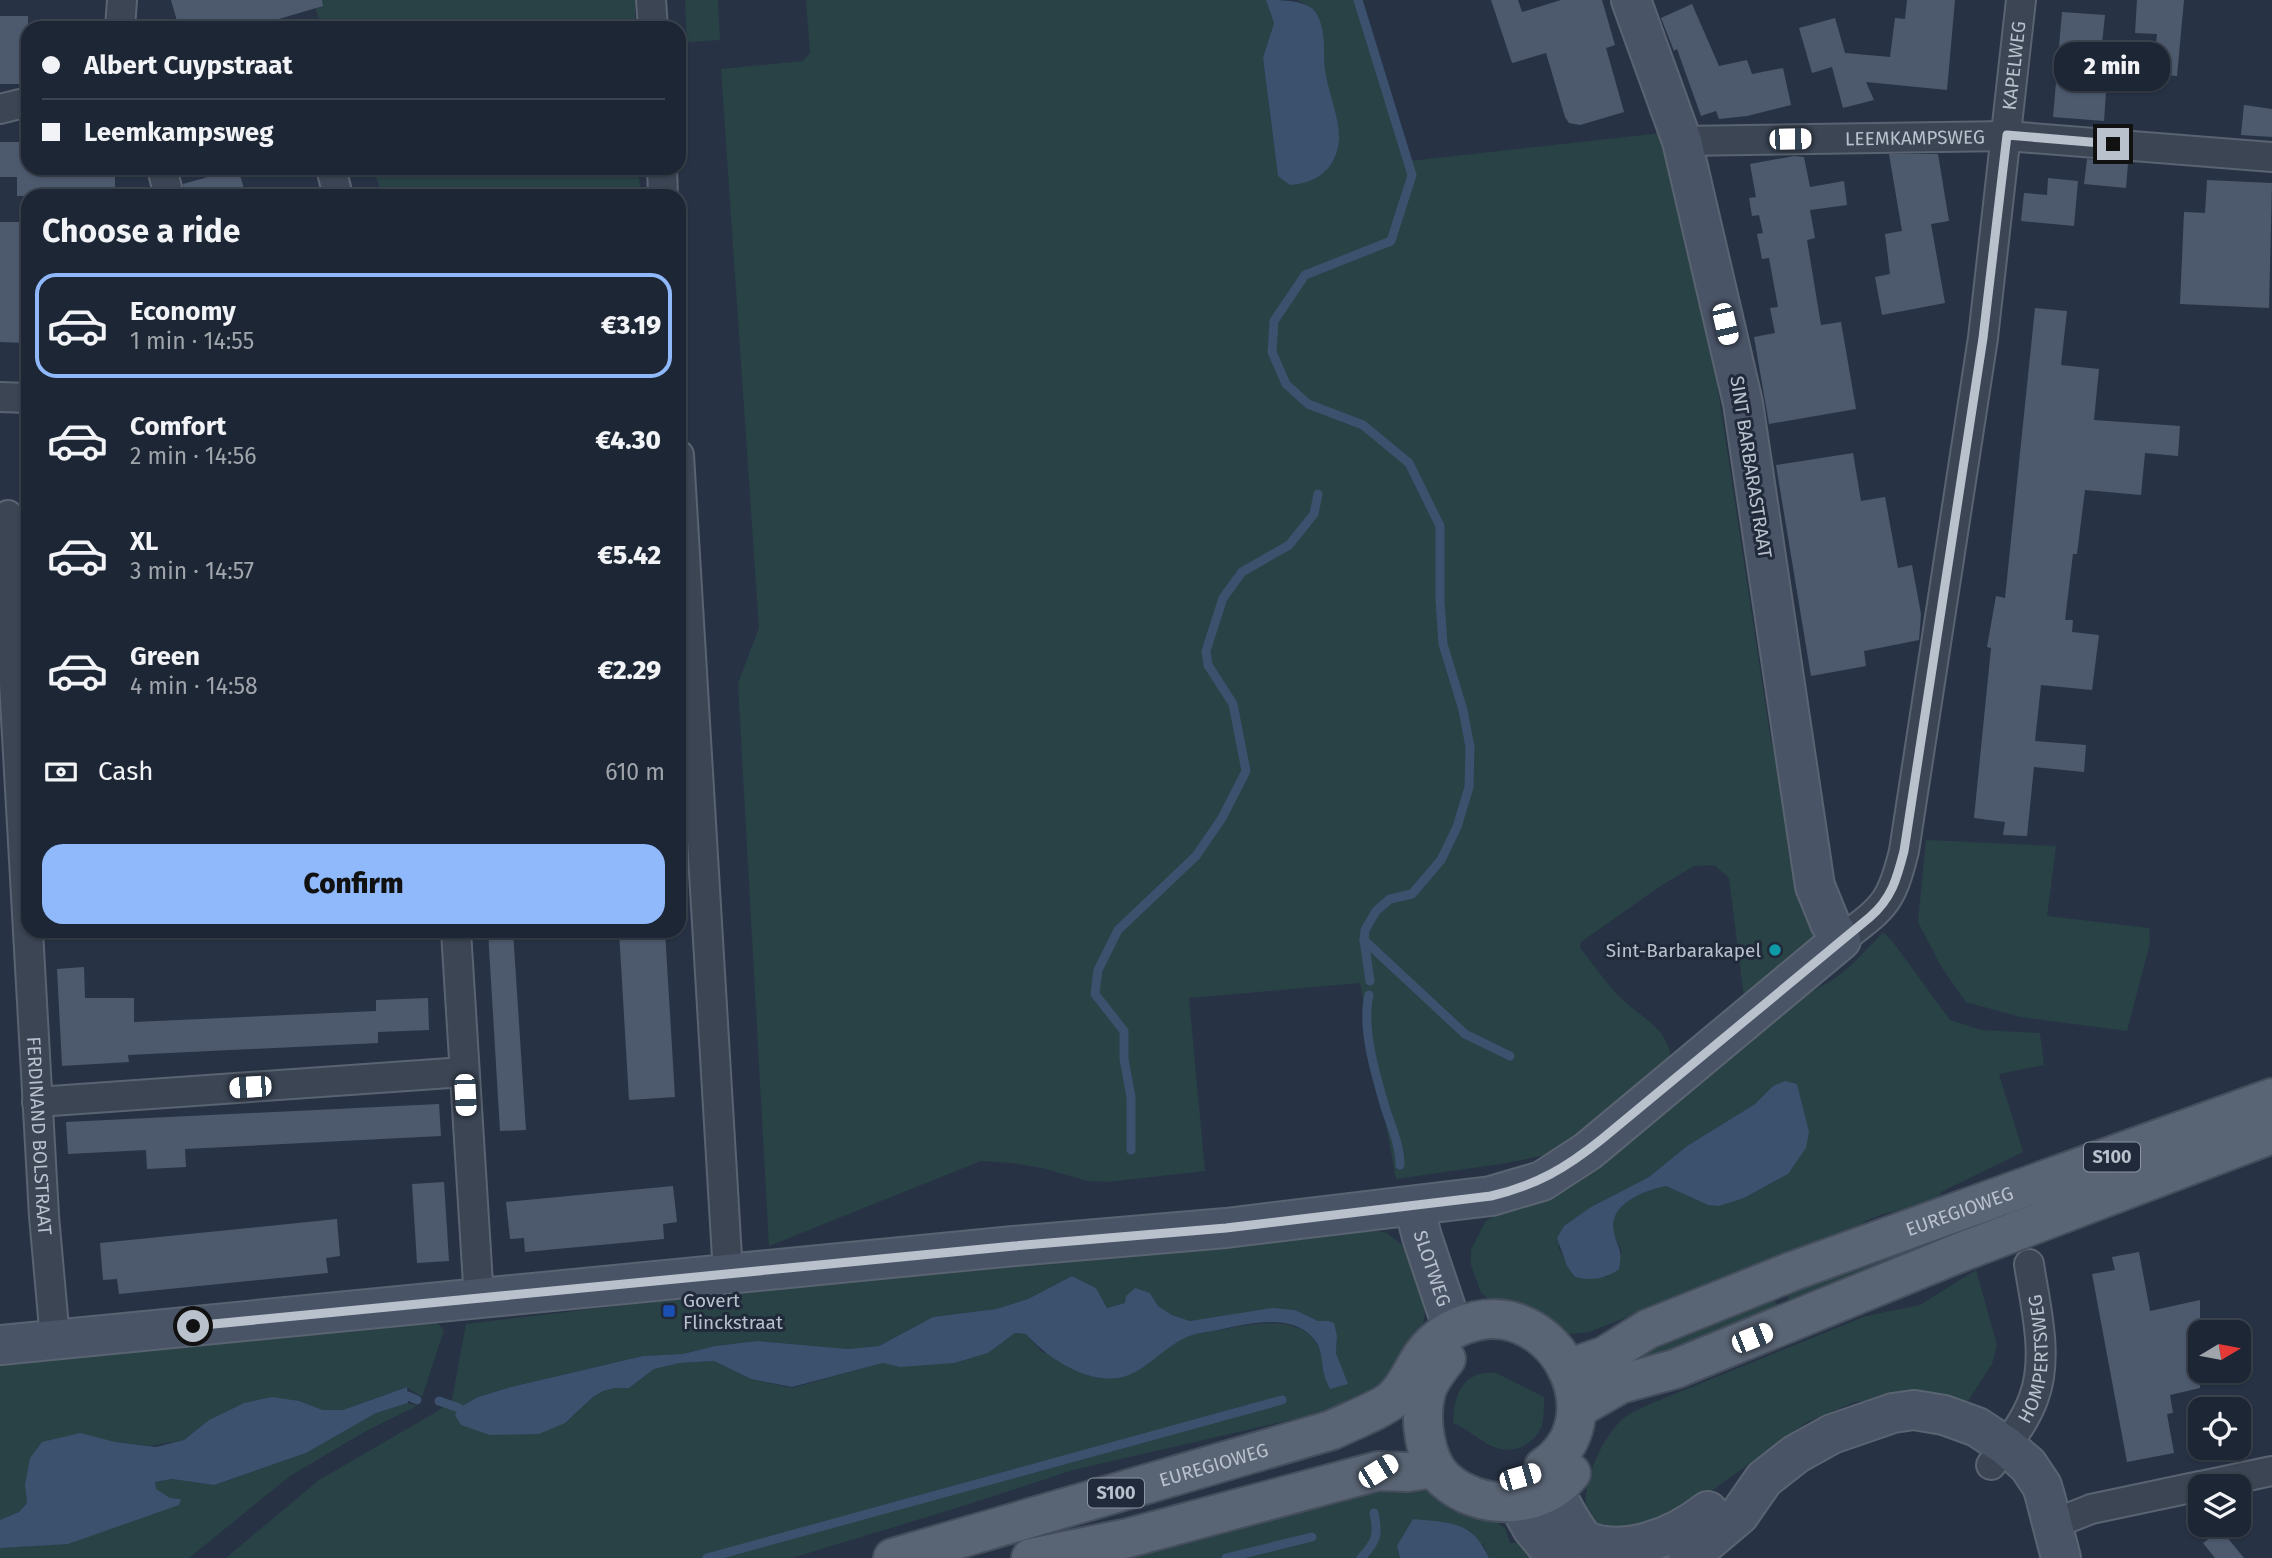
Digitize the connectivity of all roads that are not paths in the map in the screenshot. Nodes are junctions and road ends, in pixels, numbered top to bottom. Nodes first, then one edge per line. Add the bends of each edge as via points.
1 (122, 0) edge
2 (651, 0) edge
3 (1631, 0) edge
4 (2021, 0) edge
5 (120, 21) edge
6 (652, 21) edge
7 (21, 104) edge
8 (0, 109) edge
9 (2007, 135) junction
10 (1682, 141) junction
11 (2272, 157) edge
12 (0, 397) edge
13 (21, 398) edge
14 (8, 515) dead end
15 (686, 570) edge
16 (13, 647) edge
17 (18, 871) edge
18 (21, 889) edge
19 (28, 938) edge
20 (456, 938) edge
21 (1841, 940) junction
22 (464, 1072) junction
23 (2272, 1098) edge
24 (37, 1102) junction
25 (2272, 1134) edge
26 (1427, 1204) junction
27 (2029, 1264) dead end
28 (729, 1274) junction
29 (479, 1300) junction
30 (1463, 1333) junction
31 (55, 1339) junction
32 (0, 1345) edge
33 (1562, 1359) junction
34 (1414, 1398) junction
35 (1587, 1419) junction
36 (1998, 1456) junction
37 (1431, 1458) junction
38 (2272, 1471) edge
39 (2251, 1475) edge
40 (1549, 1478) junction
41 (1764, 1479) junction
42 (2188, 1489) edge
43 (1518, 1503) junction
44 (2056, 1541) edge
45 (1571, 1552) edge
46 (893, 1558) edge
47 (1031, 1558) edge
48 (1688, 1558) edge

1 - 5 street
2 - 6 street
3 - 10 street, SINT BARBARASTRAAT
4 - 9 street, KAPELWEG
7 - 8 street
9 - 10 street, LEEMKAMPSWEG
9 - 11 street, LEEMKAMPSWEG
9 - 21 street, KAPELWEG via 1983,338 1904,851 1896,886 1885,905
10 - 21 street, SINT BARBARASTRAAT via 1743,403 1815,886
12 - 13 street
14 - 16 street, FERDINAND BOLSTRAAT
15 - 28 street
16 - 17 street, FERDINAND BOLSTRAAT
17 - 18 street, FERDINAND BOLSTRAAT
19 - 24 street, FERDINAND BOLSTRAAT
20 - 22 street
21 - 26 street, SLOTWEG via 1556,1173 1510,1192
22 - 24 street
22 - 29 street
23 - 33 main road, EUREGIOWEG / S100 via 1793,1271 1648,1329 1601,1338
24 - 31 street, FERDINAND BOLSTRAAT
25 - 35 main road, EUREGIOWEG / S100 via 1956,1254 1675,1369 1622,1405
26 - 28 street, SLOTWEG via 1226,1228
26 - 30 street, SLOTWEG via 1422,1237
27 - 36 street, HOMPERTSWEG via 2039,1338 2038,1382 2023,1422
28 - 29 street, SLOTWEG
29 - 31 street, SLOTWEG
30 - 33 main road via 1497,1320 1517,1323 1538,1333
30 - 34 main road via 1429,1347
31 - 32 street, SLOTWEG
33 - 35 main road
34 - 37 main road
34 - 46 main road, EUREGIOWEG / S100 via 1392,1400 1332,1430
35 - 40 main road via 1580,1461 1568,1477
36 - 41 street, HOMPERTSWEG via 1965,1422 1924,1410 1903,1410 1819,1440
36 - 44 street, HOMPERTSWEG via 2028,1465 2042,1486
37 - 40 main road via 1447,1451 1494,1477
37 - 43 main road via 1445,1479 1464,1492 1484,1500
37 - 47 main road, S100 via 1402,1455 1378,1471 1128,1538
38 - 39 street
40 - 43 main road via 1537,1498
40 - 45 street, HOMPERTSWEG via 1571,1522
41 - 45 street, HOMPERTSWEG via 1728,1495 1653,1550 1617,1557
41 - 48 street, HOMPERTSWEG via 1739,1515
42 - 44 street via 2091,1509
43 - 45 street, HOMPERTSWEG via 1532,1528

